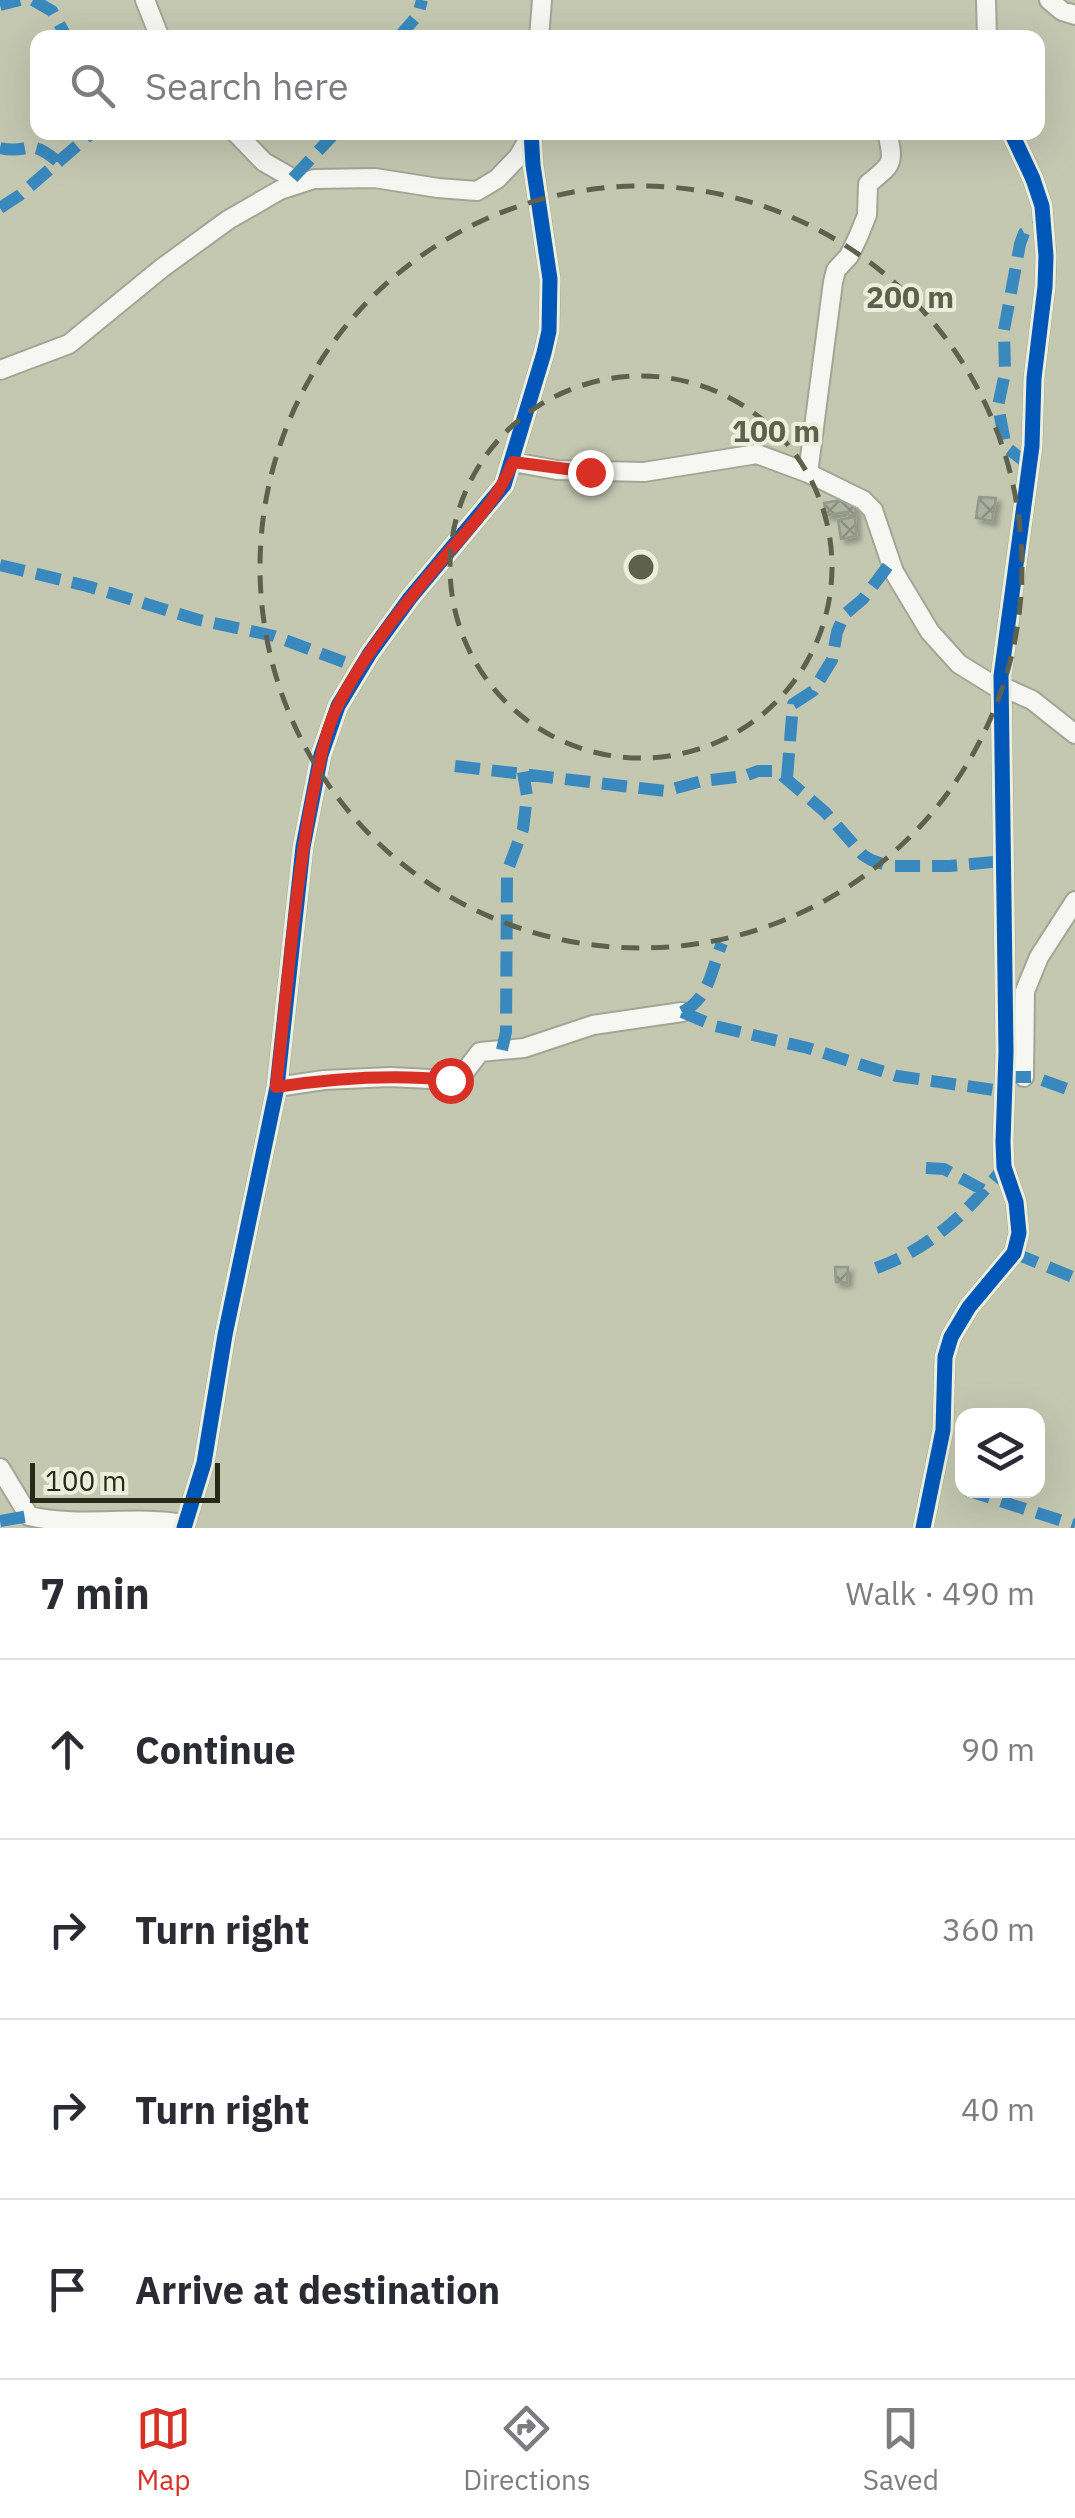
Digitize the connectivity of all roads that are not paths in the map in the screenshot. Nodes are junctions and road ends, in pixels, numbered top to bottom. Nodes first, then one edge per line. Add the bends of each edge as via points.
1 (145, 0) edge
2 (542, 0) edge
3 (986, 0) edge
4 (1049, 0) edge
5 (1075, 14) edge
6 (157, 30) edge
7 (540, 30) edge
8 (987, 30) edge
9 (243, 140) edge
10 (528, 140) edge
11 (532, 140) edge
12 (889, 140) edge
13 (1014, 140) edge
14 (299, 182) junction
15 (0, 370) edge
16 (513, 462) junction
17 (808, 474) junction
18 (1001, 688) junction
19 (1075, 734) edge
20 (1075, 901) edge
21 (682, 1012) dead end
22 (1024, 1077) dead end
23 (276, 1087) junction
24 (0, 1468) edge
25 (184, 1526) edge
26 (923, 1528) edge

1 - 6 street
2 - 7 street
3 - 8 street
4 - 5 street
9 - 14 street
10 - 14 street via 497,178 471,192 375,178
11 - 16 street via 550,308
12 - 17 street via 891,164 868,184 860,235 836,270
13 - 18 street via 1042,206 1046,272
14 - 15 street via 228,220 60,350
16 - 17 street via 644,472 757,454
16 - 23 street via 504,484 410,598 338,706 303,847
17 - 18 street via 873,510 894,572 930,632 958,664
18 - 19 street via 1032,700
18 - 26 street via 1003,1142 1019,1233 1014,1253 970,1307 944,1357 943,1430
20 - 22 street via 1025,991
21 - 23 street via 480,1052 450,1080 390,1077
23 - 25 street via 204,1463
24 - 25 street via 30,1516

